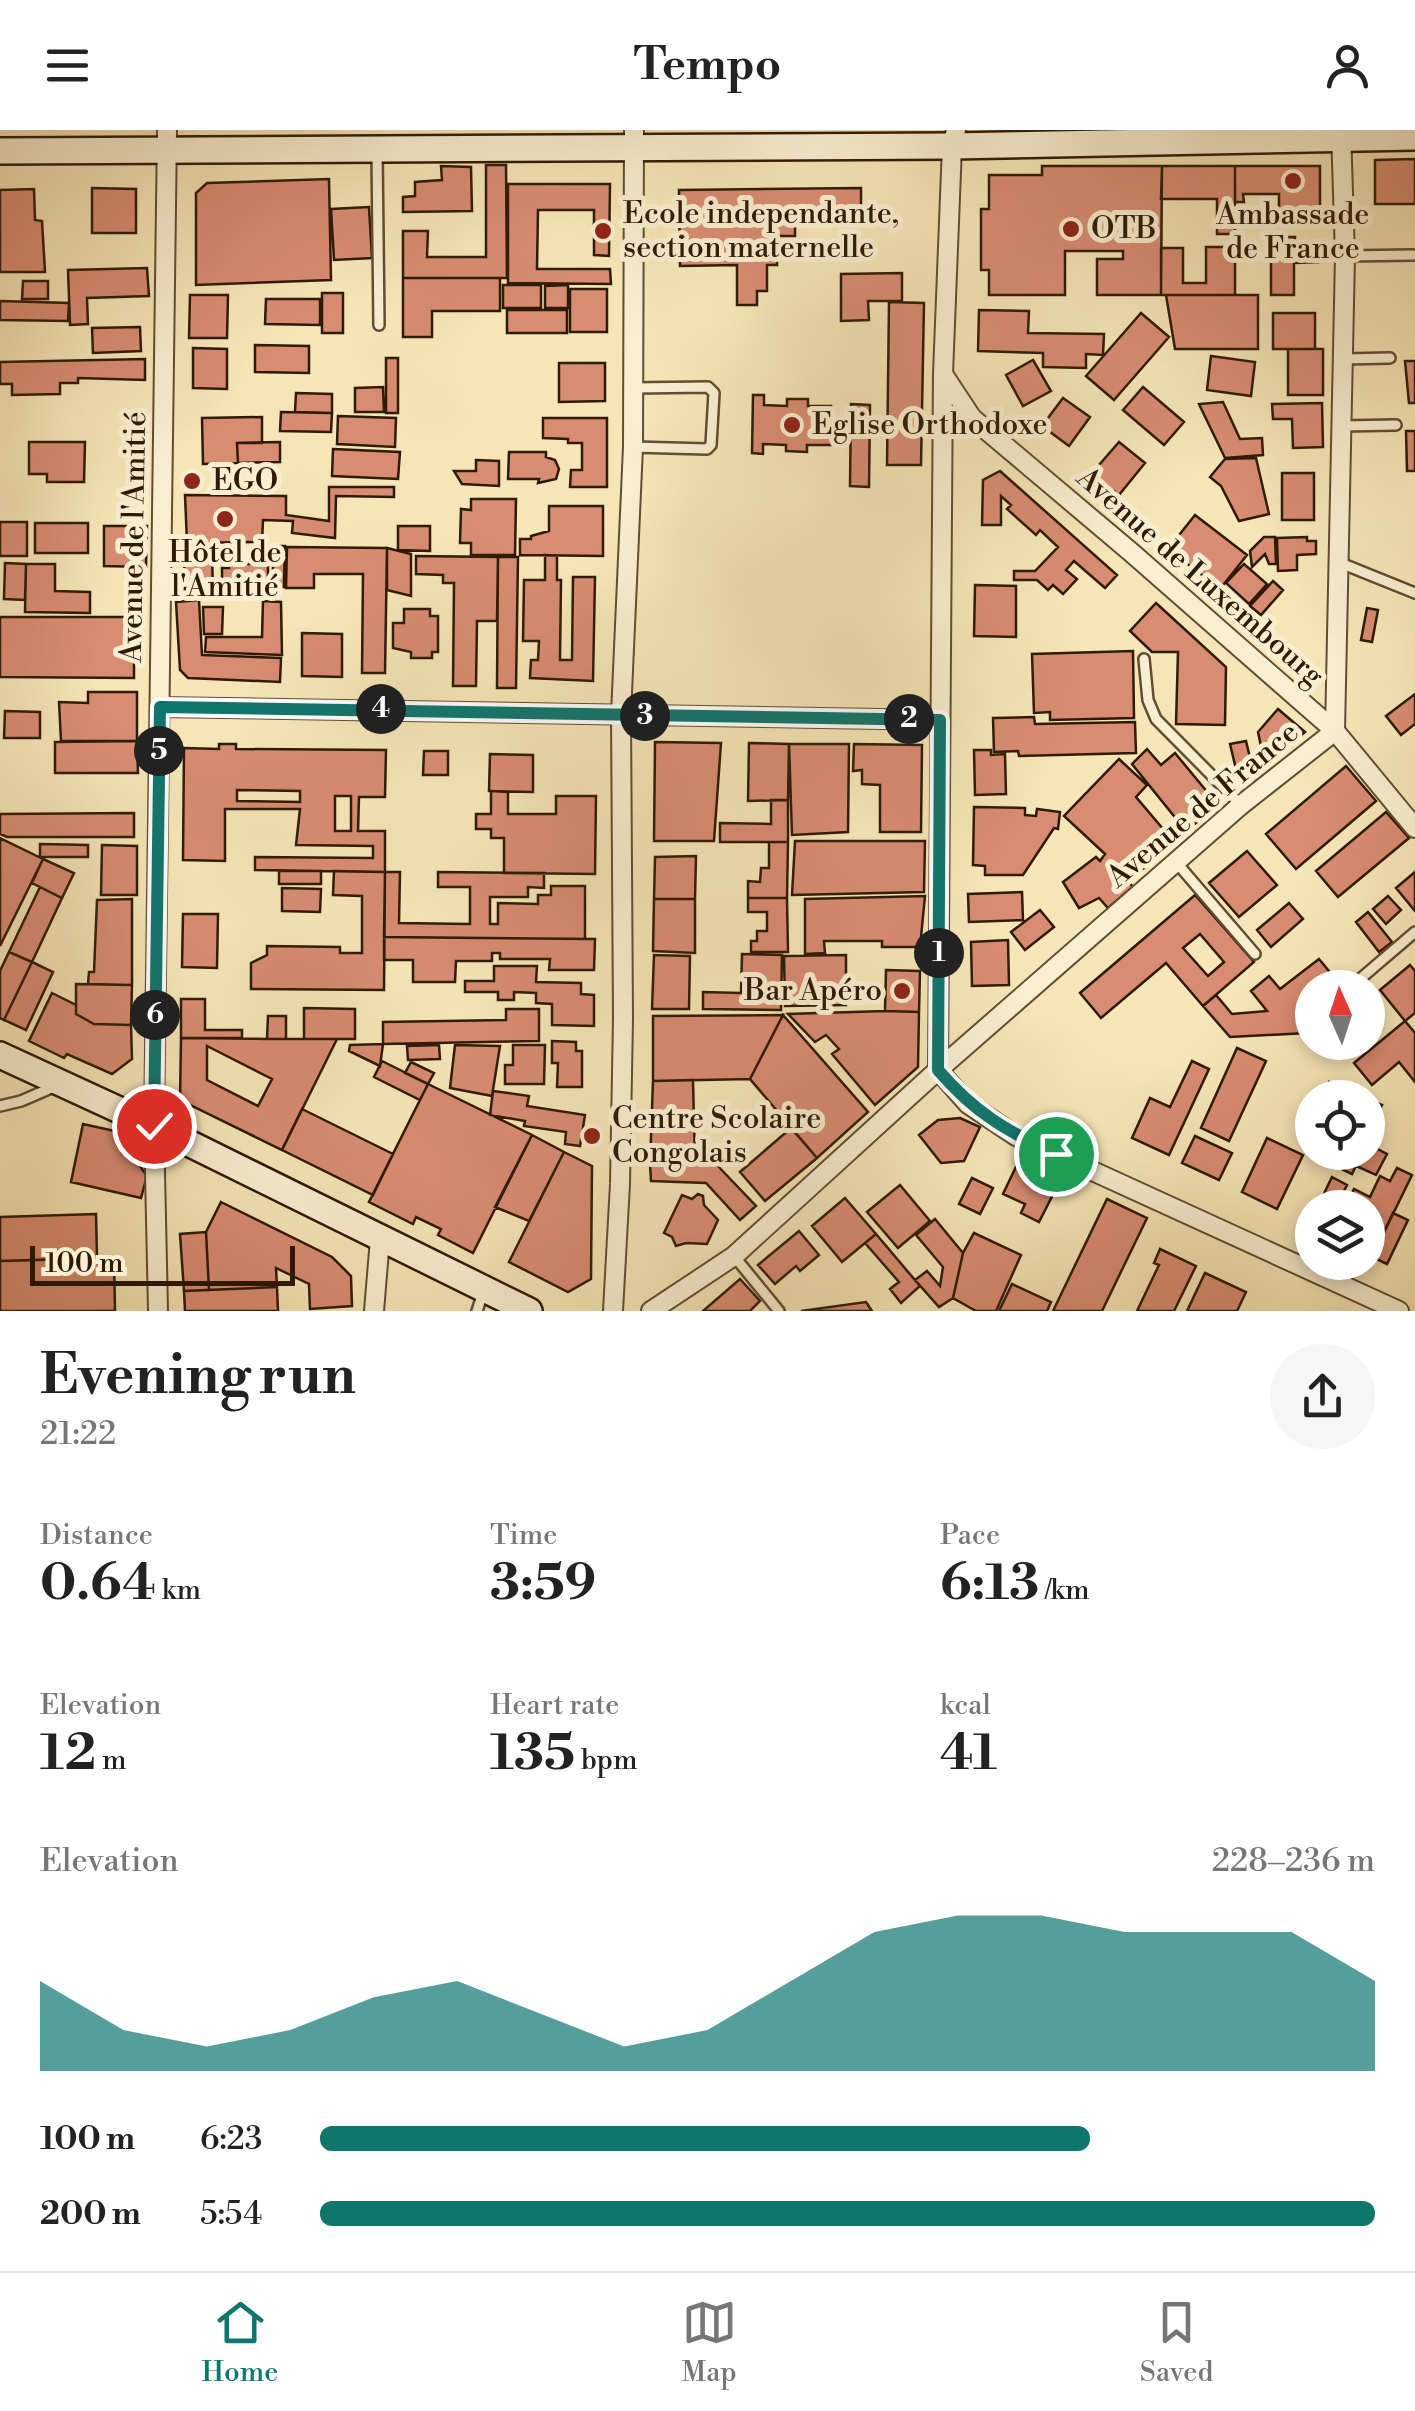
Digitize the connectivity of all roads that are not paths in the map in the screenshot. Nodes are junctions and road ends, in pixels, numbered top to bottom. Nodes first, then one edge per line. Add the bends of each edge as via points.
1 (1341, 134) edge
2 (954, 138) edge
3 (1415, 138) edge
4 (634, 139) edge
5 (167, 140) edge
6 (377, 149) junction
7 (0, 151) edge
8 (1412, 255) edge
9 (1345, 256) junction
10 (379, 325) dead end
11 (1390, 358) dead end
12 (1344, 359) junction
13 (943, 374) junction
14 (633, 388) junction
15 (1396, 425) dead end
16 (1341, 426) junction
17 (633, 446) junction
18 (1338, 562) junction
19 (1415, 593) edge
20 (1144, 660) dead end
21 (160, 707) junction
22 (621, 715) junction
23 (940, 720) junction
24 (1334, 731) junction
25 (1241, 805) junction
26 (1415, 828) edge
27 (1176, 862) junction
28 (1415, 932) edge
29 (1255, 954) dead end
30 (1371, 970) edge
31 (0, 1055) edge
32 (938, 1070) junction
33 (60, 1084) junction
34 (0, 1106) edge
35 (154, 1126) junction
36 (380, 1239) junction
37 (734, 1256) junction
38 (481, 1300) edge
39 (158, 1311) edge
40 (374, 1311) edge
41 (529, 1311) edge
42 (614, 1311) edge
43 (651, 1311) edge
44 (779, 1311) edge
45 (1399, 1311) edge

1 - 2 street
1 - 3 street
1 - 9 street, Avenue de France
2 - 4 street
2 - 13 street
4 - 6 street
4 - 14 street
5 - 6 street
5 - 7 street
5 - 21 street, Avenue de l'Amitié
6 - 10 lane
8 - 9 lane
9 - 12 street, Avenue de France
11 - 12 lane
12 - 16 street, Avenue de France
13 - 23 street
13 - 24 street, Avenue de Luxembourg via 972,418
14 - 17 street
14 - 17 lane via 714,392 707,449
15 - 16 lane
16 - 18 street, Avenue de France
17 - 22 street
18 - 19 lane
18 - 24 street, Avenue de France
20 - 25 lane via 1156,719
21 - 22 street
21 - 35 street, Avenue de l'Amitié
22 - 23 street
22 - 42 street via 623,1018
23 - 32 street
24 - 25 street, Avenue de France
24 - 26 street, Avenue de Luxembourg
25 - 27 street, Avenue de France
27 - 29 lane
27 - 32 street, Avenue de France
28 - 30 lane
31 - 33 street
32 - 37 street, Avenue de France
32 - 45 street via 968,1104 1016,1136
33 - 34 lane
33 - 35 street
35 - 36 street
35 - 39 street, Avenue de l'Amitié
36 - 38 street
36 - 40 street
37 - 43 street, Avenue de France
37 - 44 lane
38 - 41 street

